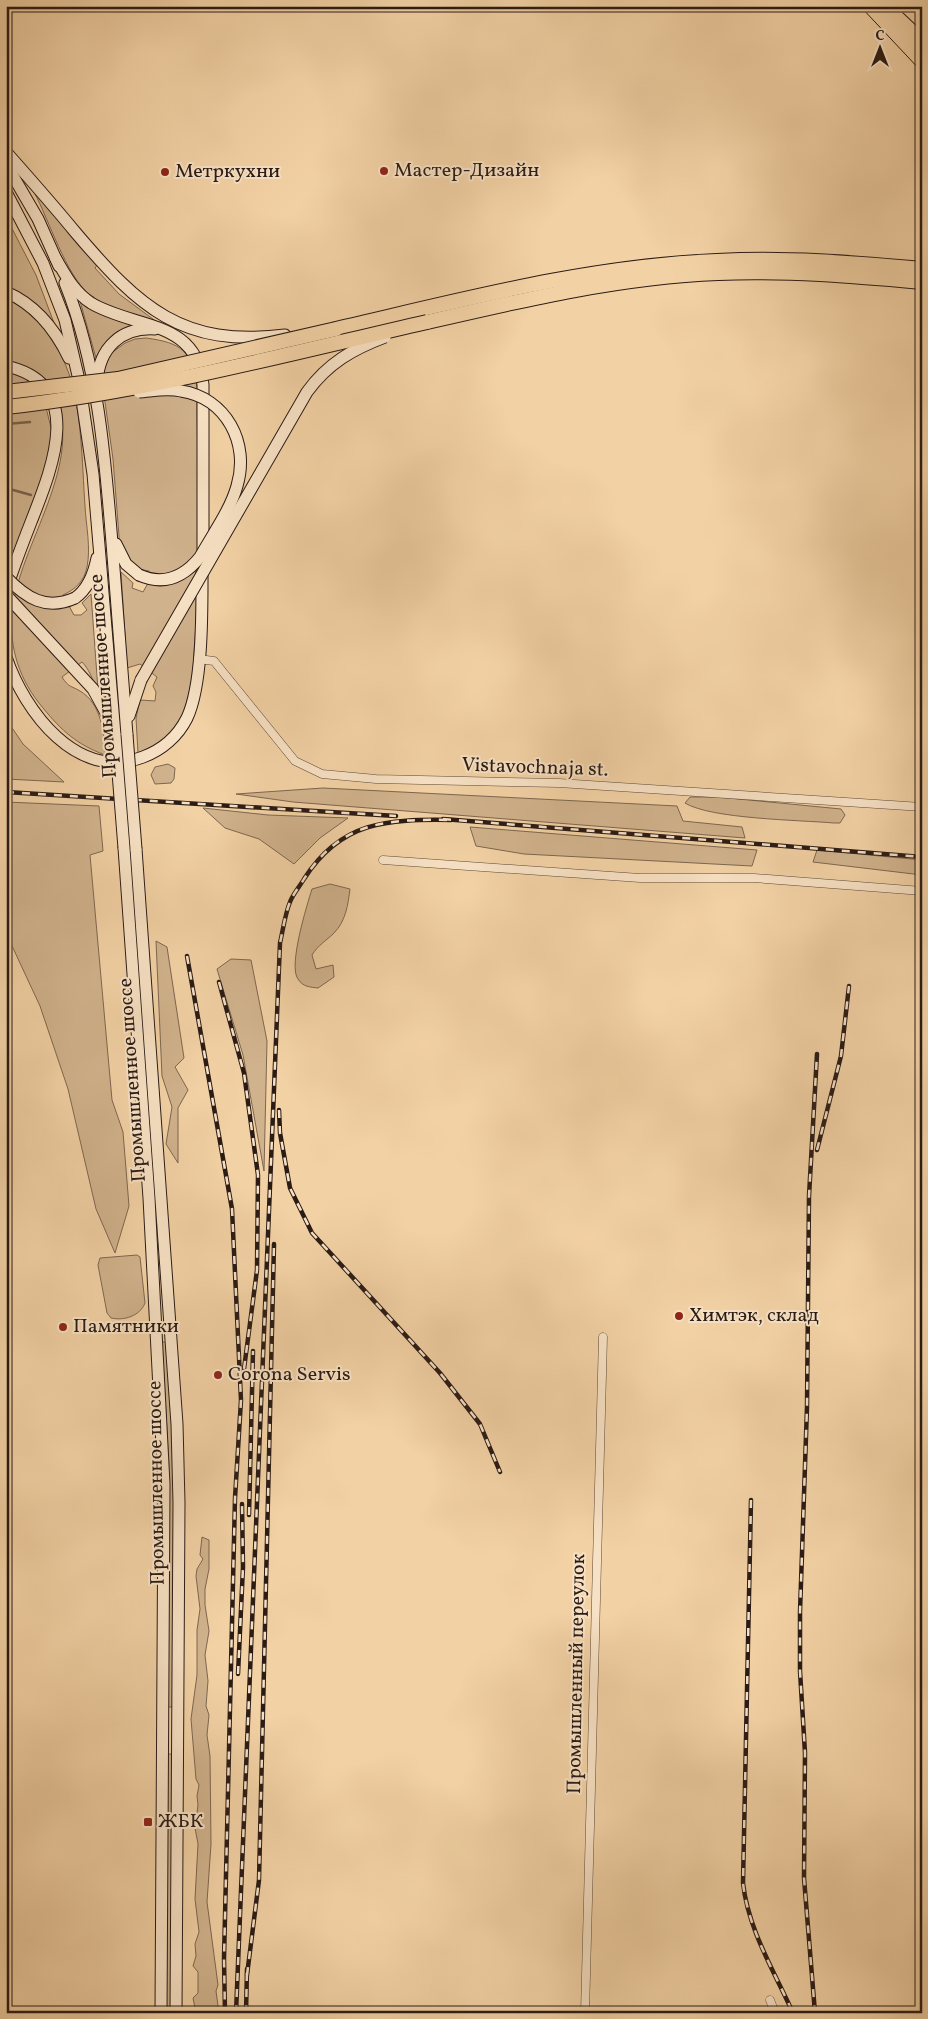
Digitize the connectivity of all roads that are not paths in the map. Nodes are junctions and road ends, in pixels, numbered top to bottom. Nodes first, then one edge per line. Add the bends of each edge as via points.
1 (905, 6) edge
2 (922, 22) edge
3 (6, 152) edge
4 (6, 164) edge
5 (6, 192) edge
6 (56, 258) junction
7 (801, 260) junction
8 (922, 263) edge
9 (922, 269) edge
10 (770, 272) junction
11 (922, 282) edge
12 (922, 288) edge
13 (6, 292) edge
14 (427, 322) junction
15 (336, 329) junction
16 (166, 332) junction
17 (6, 366) edge
18 (79, 380) junction
19 (6, 392) edge
20 (95, 399) junction
21 (6, 406) edge
22 (110, 518) junction
23 (99, 544) junction
24 (6, 577) edge
25 (6, 591) edge
26 (6, 595) edge
27 (6, 657) edge
28 (198, 659) junction
29 (115, 735) junction
30 (127, 735) junction
31 (922, 807) edge
32 (130, 848) junction
33 (383, 860) dead end
34 (922, 891) edge
35 (170, 1320) junction
36 (155, 1321) junction
37 (603, 1337) dead end
38 (163, 1736) junction
39 (178, 1736) junction
40 (770, 2000) dead end
41 (161, 2013) edge
42 (176, 2013) edge
43 (585, 2013) edge
44 (775, 2013) edge

1 - 2 main road
3 - 15 main road, bridge via 124,286 168,319 229,338
4 - 6 main road, Промышленное шоссе
5 - 18 main road, Промышленное шоссе via 44,263 64,320
6 - 16 main road via 72,287 92,304
6 - 20 main road, Промышленное шоссе via 80,326
7 - 8 main road
7 - 9 highway
7 - 15 highway via 693,262 585,275
10 - 11 highway
10 - 12 main road
10 - 14 highway via 702,274 624,282
13 - 18 main road via 27,304 47,322 64,347
14 - 20 highway, bridge
14 - 30 main road, bridge via 356,348 331,364 314,382 141,680 132,704
15 - 19 highway, bridge via 136,375
16 - 20 main road via 143,329 115,340 99,364
16 - 28 main road via 190,347 202,373 202,603
17 - 25 main road via 26,372 47,389 54,405 57,427 49,474
18 - 23 main road, Промышленное шоссе via 93,474
20 - 21 highway, bridge
20 - 22 main road, Промышленное шоссе
20 - 22 main road, bridge via 165,390 191,393 220,409 238,440 241,464 237,488 200,557 186,572 171,579 155,580 139,575 121,556
22 - 30 main road, Промышленное шоссе
23 - 24 main road, bridge via 90,580 81,594 59,604 40,603 24,594
23 - 29 main road, Промышленное шоссе
26 - 29 main road via 82,677 101,702
27 - 28 main road via 17,684 62,742 82,756 115,762 151,754 180,729 191,709
28 - 31 street, Vistavochnaja st. via 214,661 295,761 322,774 376,779 559,783
29 - 32 main road, Промышленное шоссе, bridge
30 - 32 main road, Промышленное шоссе, bridge
32 - 35 main road, Промышленное шоссе
32 - 36 main road, Промышленное шоссе
33 - 34 street via 640,878 754,878
35 - 36 main road
35 - 39 main road, Промышленное шоссе via 179,1503
36 - 38 main road, Промышленное шоссе via 164,1484
37 - 43 street, Промышленный переулок
38 - 39 main road
38 - 41 main road, Промышленное шоссе
39 - 42 main road, Промышленное шоссе
40 - 44 street

